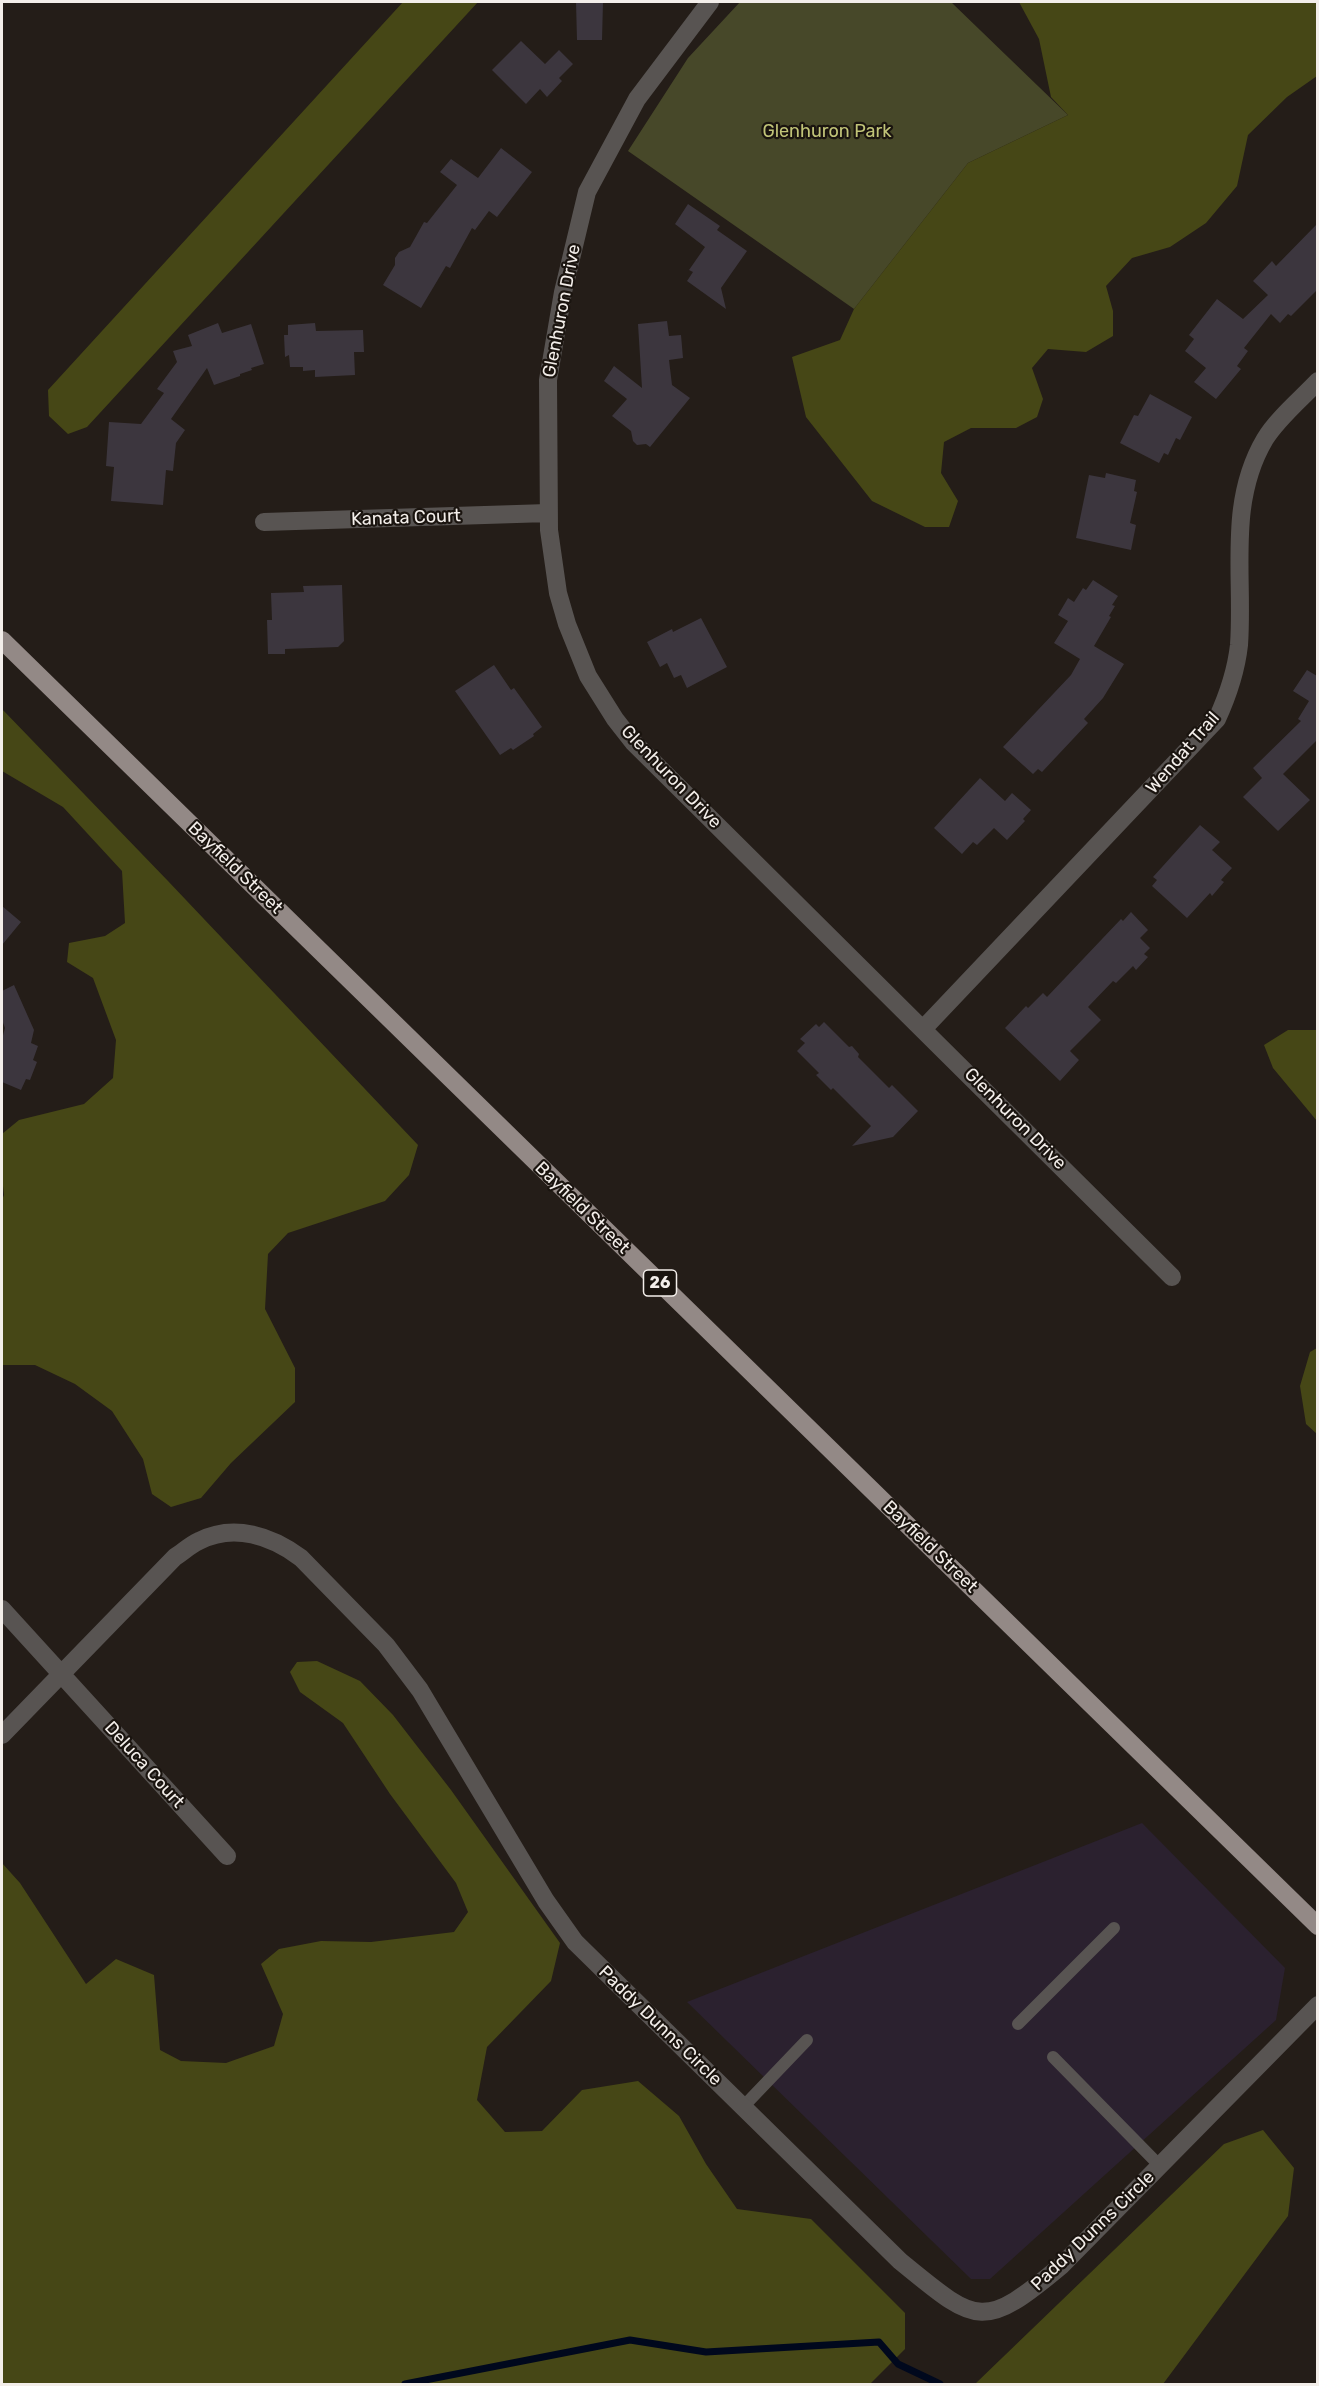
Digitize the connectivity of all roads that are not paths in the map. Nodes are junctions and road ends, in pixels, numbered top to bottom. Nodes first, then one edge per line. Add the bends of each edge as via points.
1 (710, 2) edge
2 (1317, 381) edge
3 (548, 513) junction
4 (264, 522) dead end
5 (2, 640) edge
6 (924, 1028) junction
7 (1172, 1277) dead end
8 (2, 1609) edge
9 (62, 1674) junction
10 (2, 1735) edge
11 (227, 1856) dead end
12 (1317, 1926) edge
13 (1114, 1928) dead end
14 (1317, 2005) edge
15 (1018, 2024) dead end
16 (807, 2040) dead end
17 (1053, 2057) dead end
18 (743, 2107) junction
19 (1160, 2166) junction

1 - 3 street, Glenhuron Drive via 637,99 587,192 563,292 548,380
2 - 6 street, Wendat Trail via 1266,437 1249,475 1238,528 1239,643 1231,687 1217,719
3 - 4 street, Kanata Court
3 - 6 street, Glenhuron Drive via 552,562 567,624 588,676 615,719 633,742
5 - 12 main road, Bayfield Street / 26
6 - 7 street, Glenhuron Drive
8 - 9 street
9 - 10 street, Paddy Dunns Circle
9 - 11 street, Deluca Court
9 - 18 street, Paddy Dunns Circle via 175,1557 198,1541 243,1533 288,1548 386,1645 420,1690 546,1901 575,1942
13 - 15 lane
14 - 19 street, Paddy Dunns Circle
16 - 18 lane
17 - 19 lane
18 - 19 street, Paddy Dunns Circle via 900,2260 952,2303 982,2313 1004,2309 1024,2297 1062,2265

